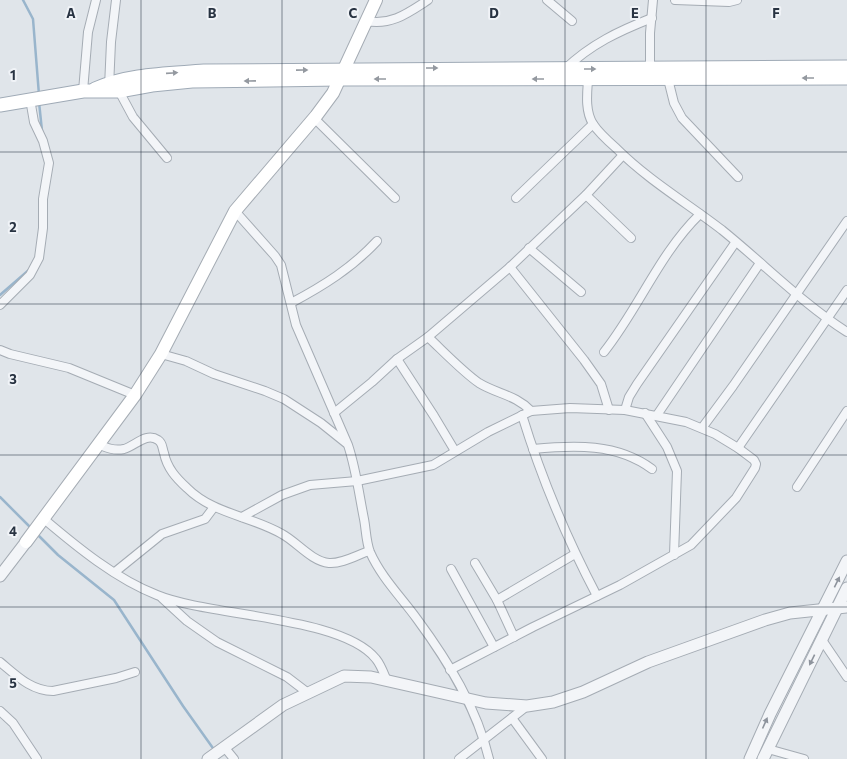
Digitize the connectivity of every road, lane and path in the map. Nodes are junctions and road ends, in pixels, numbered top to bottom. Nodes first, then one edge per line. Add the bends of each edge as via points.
1 (96, 0) edge
2 (116, 0) edge
3 (376, 0) edge
4 (428, 0) edge
5 (547, 0) edge
6 (653, 0) edge
7 (675, 0) edge
8 (737, 0) edge
9 (652, 18) junction
10 (366, 21) junction
11 (572, 21) dead end
12 (847, 67) edge
13 (566, 69) junction
14 (760, 72) junction
15 (342, 74) junction
16 (650, 74) junction
17 (847, 78) edge
18 (668, 79) junction
19 (588, 80) junction
20 (113, 89) junction
21 (88, 91) junction
22 (30, 100) junction
23 (0, 105) edge
24 (314, 118) junction
25 (593, 124) junction
26 (623, 156) junction
27 (167, 158) dead end
28 (738, 177) dead end
29 (586, 195) junction
30 (395, 198) dead end
31 (516, 198) dead end
32 (235, 211) junction
33 (700, 214) junction
34 (847, 221) edge
35 (631, 238) dead end
36 (377, 241) dead end
37 (736, 243) junction
38 (529, 248) junction
39 (760, 264) junction
40 (510, 267) junction
41 (847, 290) edge
42 (582, 292) dead end
43 (797, 295) junction
44 (291, 304) junction
45 (0, 305) edge
46 (827, 318) junction
47 (847, 332) edge
48 (428, 337) junction
49 (0, 350) edge
50 (604, 352) dead end
51 (161, 354) junction
52 (397, 360) junction
53 (135, 395) junction
54 (609, 410) junction
55 (625, 410) junction
56 (531, 411) junction
57 (847, 411) edge
58 (334, 413) junction
59 (645, 414) junction
60 (522, 415) junction
61 (657, 415) junction
62 (702, 428) junction
63 (98, 444) junction
64 (348, 445) junction
65 (738, 448) junction
66 (533, 449) junction
67 (455, 451) junction
68 (652, 469) dead end
69 (357, 481) junction
70 (797, 487) dead end
71 (214, 507) junction
72 (242, 517) junction
73 (44, 519) junction
74 (26, 542) joint
75 (369, 551) junction
76 (575, 554) junction
77 (674, 555) junction
78 (847, 561) edge
79 (475, 563) dead end
80 (451, 569) dead end
81 (115, 572) junction
82 (0, 576) edge
83 (847, 588) edge
84 (160, 596) junction
85 (597, 596) junction
86 (497, 600) junction
87 (842, 607) edge
88 (824, 609) junction
89 (514, 637) junction
90 (822, 640) junction
91 (494, 647) junction
92 (0, 662) edge
93 (450, 670) junction
94 (135, 672) dead end
95 (847, 677) edge
96 (387, 681) junction
97 (308, 693) junction
98 (467, 699) junction
99 (527, 706) junction
100 (0, 711) edge
101 (512, 718) junction
102 (484, 739) junction
103 (222, 749) junction
104 (765, 754) edge
105 (37, 759) edge
106 (208, 759) edge
107 (234, 759) edge
108 (459, 759) edge
109 (489, 759) edge
110 (542, 759) edge
111 (750, 759) edge
112 (804, 759) edge

1 - 21 street via 88,32
2 - 20 street
3 - 10 main road
4 - 10 street via 394,20 384,23
5 - 11 street
6 - 9 street
7 - 8 street
9 - 13 street via 599,41
9 - 16 street
10 - 15 main road
12 - 14 main road
15 -> 13 main road
13 -> 16 main road
14 - 16 main road
17 -> 14 main road
14 - 18 main road
19 -> 15 main road
15 - 20 main road via 192,81
15 - 24 main road
16 - 18 main road
16 - 19 main road
18 - 28 street via 674,103 682,118
19 - 25 street via 588,114
20 - 21 main road
20 - 27 street
21 - 22 main road
22 - 23 main road
22 - 45 street via 34,122 49,163 43,199 39,258 30,275
24 - 30 street
24 - 32 main road
25 - 26 street
25 - 31 street
26 - 29 street
26 - 33 street via 658,185
29 - 35 street
29 - 38 street
32 - 44 street via 281,265
32 - 51 main road
33 - 37 street
33 - 50 street via 667,254 619,333
34 - 43 street
36 - 44 street via 351,266 325,285
37 - 39 street
37 - 55 street via 637,384
38 - 40 street
38 - 42 street
39 - 43 street
39 - 61 street
40 - 48 street
40 - 54 street via 601,384
41 - 46 street
43 - 46 street
43 - 62 street
44 - 58 street via 299,332
46 - 47 street
46 - 65 street
48 - 52 street
48 - 56 street via 477,382 512,396
49 - 53 street via 69,368
51 - 53 main road
51 - 64 street via 266,390 321,423
52 - 58 street
52 - 67 street
53 - 63 main road
54 - 55 street
54 - 56 street via 570,408
55 - 59 street
56 - 60 street
57 - 70 street
58 - 64 street
59 - 61 street
59 - 77 street via 667,447 677,471
60 - 66 street
60 - 67 street
61 - 62 street
62 - 65 street
63 - 71 street via 115,450 126,449 141,440 158,440 163,445 170,470 188,489
63 - 73 main road
64 - 69 street
65 - 77 street via 754,460 756,464 752,474 736,498 708,529
66 - 68 street via 588,446 628,455
66 - 76 street
67 - 69 street via 433,465
69 - 72 street via 310,485 282,495
69 - 75 street
71 - 72 street
71 - 81 street via 205,519 162,534
72 - 75 street via 283,534 322,561 337,562
73 - 74 main road
73 - 81 street via 66,538
74 - 82 street
75 - 93 street
76 - 85 street
76 - 86 street
77 - 85 street
88 -> 78 street
79 - 86 street
80 - 91 street
81 - 84 street
83 - 87 street
84 - 96 street via 337,635 364,648 377,659
84 - 97 street via 217,642 286,677
85 - 89 street
86 - 89 street
87 - 88 street
87 - 90 street
88 - 99 street via 790,613 765,620 648,662 583,692 553,702
111 -> 88 street
89 - 91 street
90 - 95 street
90 -> 104 street
91 - 93 street
92 - 94 street via 25,682 44,691
93 - 98 street
96 - 97 street via 371,677 344,676
96 - 98 street
97 - 103 street via 283,705
98 - 99 street
98 - 102 street
99 - 101 street
100 - 105 street via 13,723
101 - 102 street
101 - 110 street
102 - 108 street
102 - 109 street
103 - 106 street
103 - 107 street
104 - 112 street

